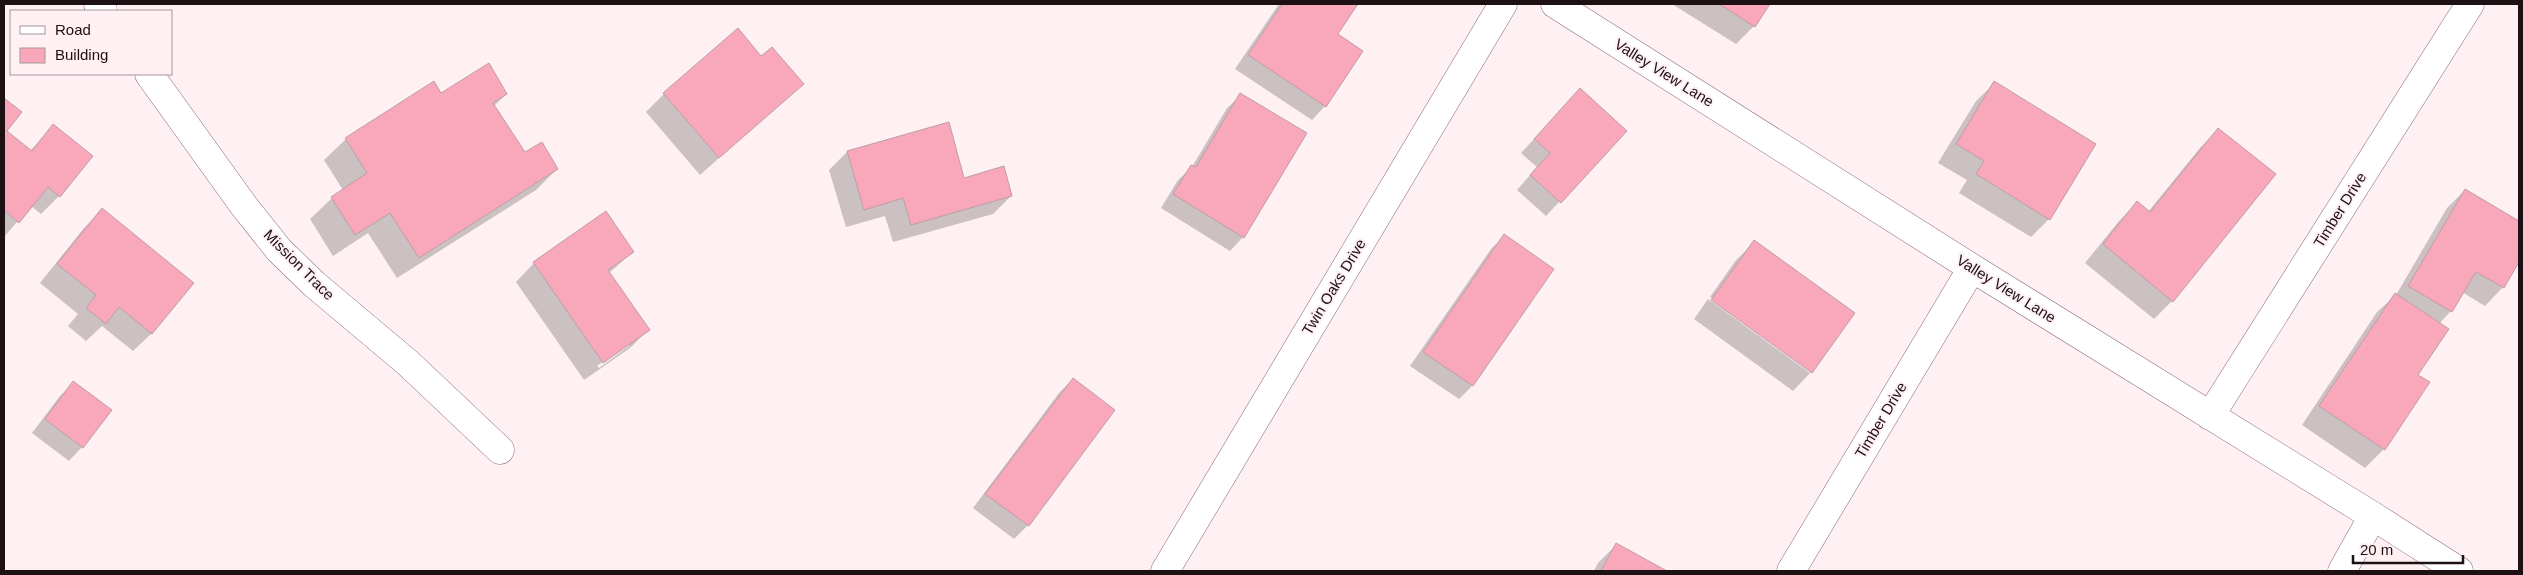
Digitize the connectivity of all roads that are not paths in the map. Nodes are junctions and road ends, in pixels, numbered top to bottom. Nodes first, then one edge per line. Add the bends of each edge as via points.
1 (1503, 4) edge
2 (1555, 4) edge
3 (2470, 4) edge
4 (150, 75) edge
5 (1972, 268) junction
6 (2210, 416) junction
7 (500, 450) dead end
8 (2373, 516) junction
9 (1165, 571) edge
10 (1791, 571) edge
11 (2342, 571) edge
12 (2459, 571) edge

1 - 9 street, Twin Oaks Drive
2 - 5 street, Valley View Lane
3 - 6 street, Timber Drive
4 - 7 street, Mission Trace via 279,250 314,284 415,369
5 - 6 street, Valley View Lane
5 - 10 street, Timber Drive
6 - 8 street, Valley View Lane
8 - 11 street
8 - 12 street, Valley View Lane

